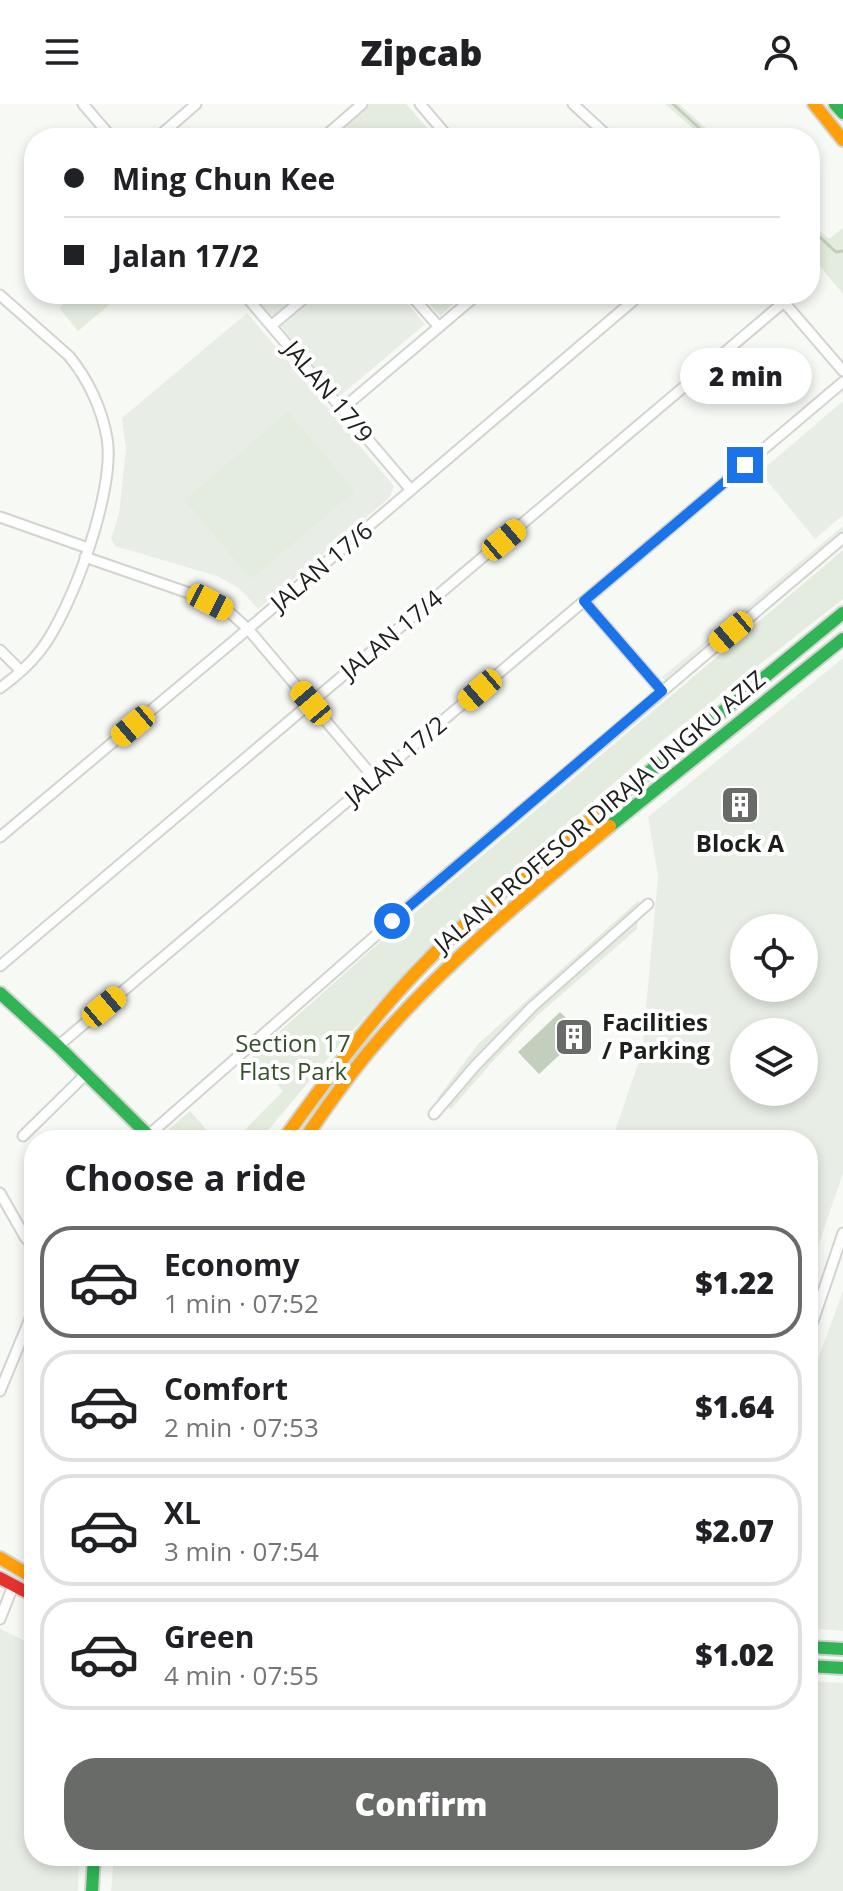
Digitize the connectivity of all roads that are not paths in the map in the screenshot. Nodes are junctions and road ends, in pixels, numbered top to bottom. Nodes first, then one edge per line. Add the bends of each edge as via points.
1 (83, 104) edge
2 (196, 104) edge
3 (362, 104) edge
4 (420, 104) edge
5 (573, 104) edge
6 (815, 104) edge
7 (835, 104) edge
8 (843, 113) edge
9 (103, 128) edge
10 (168, 128) edge
11 (334, 128) edge
12 (440, 128) edge
13 (599, 128) edge
14 (843, 140) edge
15 (0, 295) edge
16 (252, 304) edge
17 (297, 304) edge
18 (419, 304) edge
19 (466, 304) edge
20 (629, 304) edge
21 (782, 304) edge
22 (786, 304) edge
23 (271, 326) junction
24 (439, 327) junction
25 (843, 371) edge
26 (843, 382) edge
27 (342, 409) junction
28 (411, 490) junction
29 (0, 517) edge
30 (843, 538) edge
31 (86, 552) junction
32 (584, 601) junction
33 (843, 613) edge
34 (248, 629) junction
35 (843, 639) edge
36 (0, 650) edge
37 (20, 670) junction
38 (0, 688) edge
39 (662, 691) junction
40 (311, 703) junction
41 (375, 779) junction
42 (0, 837) edge
43 (648, 904) dead end
44 (0, 966) edge
45 (3, 1000) edge
46 (58, 1046) junction
47 (86, 1074) junction
48 (434, 1114) dead end
49 (29, 1130) edge
50 (140, 1130) edge
51 (157, 1130) edge
52 (290, 1130) edge
53 (311, 1130) edge
54 (0, 1193) edge
55 (843, 1233) edge
56 (24, 1235) edge
57 (818, 1307) edge
58 (24, 1329) edge
59 (3, 1371) edge
60 (0, 1391) edge
61 (0, 1558) edge
62 (24, 1572) edge
63 (0, 1578) edge
64 (13, 1586) junction
65 (24, 1591) edge
66 (0, 1619) edge
67 (818, 1648) edge
68 (843, 1649) edge
69 (818, 1667) edge
70 (843, 1668) edge
71 (93, 1866) edge
72 (92, 1891) edge

1 - 9 street
2 - 10 street
3 - 11 street
4 - 12 street
5 - 13 street
6 - 14 main road
7 - 8 main road
15 - 31 street via 69,356 97,405 107,440 106,466 103,500
16 - 23 street, JALAN 17/9
17 - 23 street
18 - 24 street
19 - 24 street
20 - 28 street, JALAN 17/6
21 - 40 street, JALAN 17/4
22 - 25 street
23 - 27 street, JALAN 17/9
24 - 27 street
26 - 32 street, JALAN 17/2
27 - 28 street, JALAN 17/9
28 - 34 street, JALAN 17/6
29 - 31 street
30 - 39 street
31 - 34 street via 200,597 227,610
31 - 37 street via 54,630
32 - 39 street
32 - 41 street, JALAN 17/2
33 - 52 main road, JALAN PROFESOR DIRAJA UNGKU AZIZ via 487,905 420,968 339,1062
34 - 40 street
34 - 42 street, JALAN 17/6
35 - 53 main road, JALAN PROFESOR DIRAJA UNGKU AZIZ via 460,956 364,1058
36 - 37 street
37 - 38 street
39 - 51 street
40 - 41 street
40 - 44 street, JALAN 17/4
41 - 46 street, JALAN 17/2
43 - 48 street via 532,1007
45 - 46 main road
46 - 47 main road
47 - 49 street
47 - 50 main road
54 - 56 street
55 - 57 street
58 - 59 street
59 - 60 street
61 - 62 main road
63 - 64 main road
64 - 65 main road
64 - 66 street
67 - 68 main road
69 - 70 main road
71 - 72 main road

